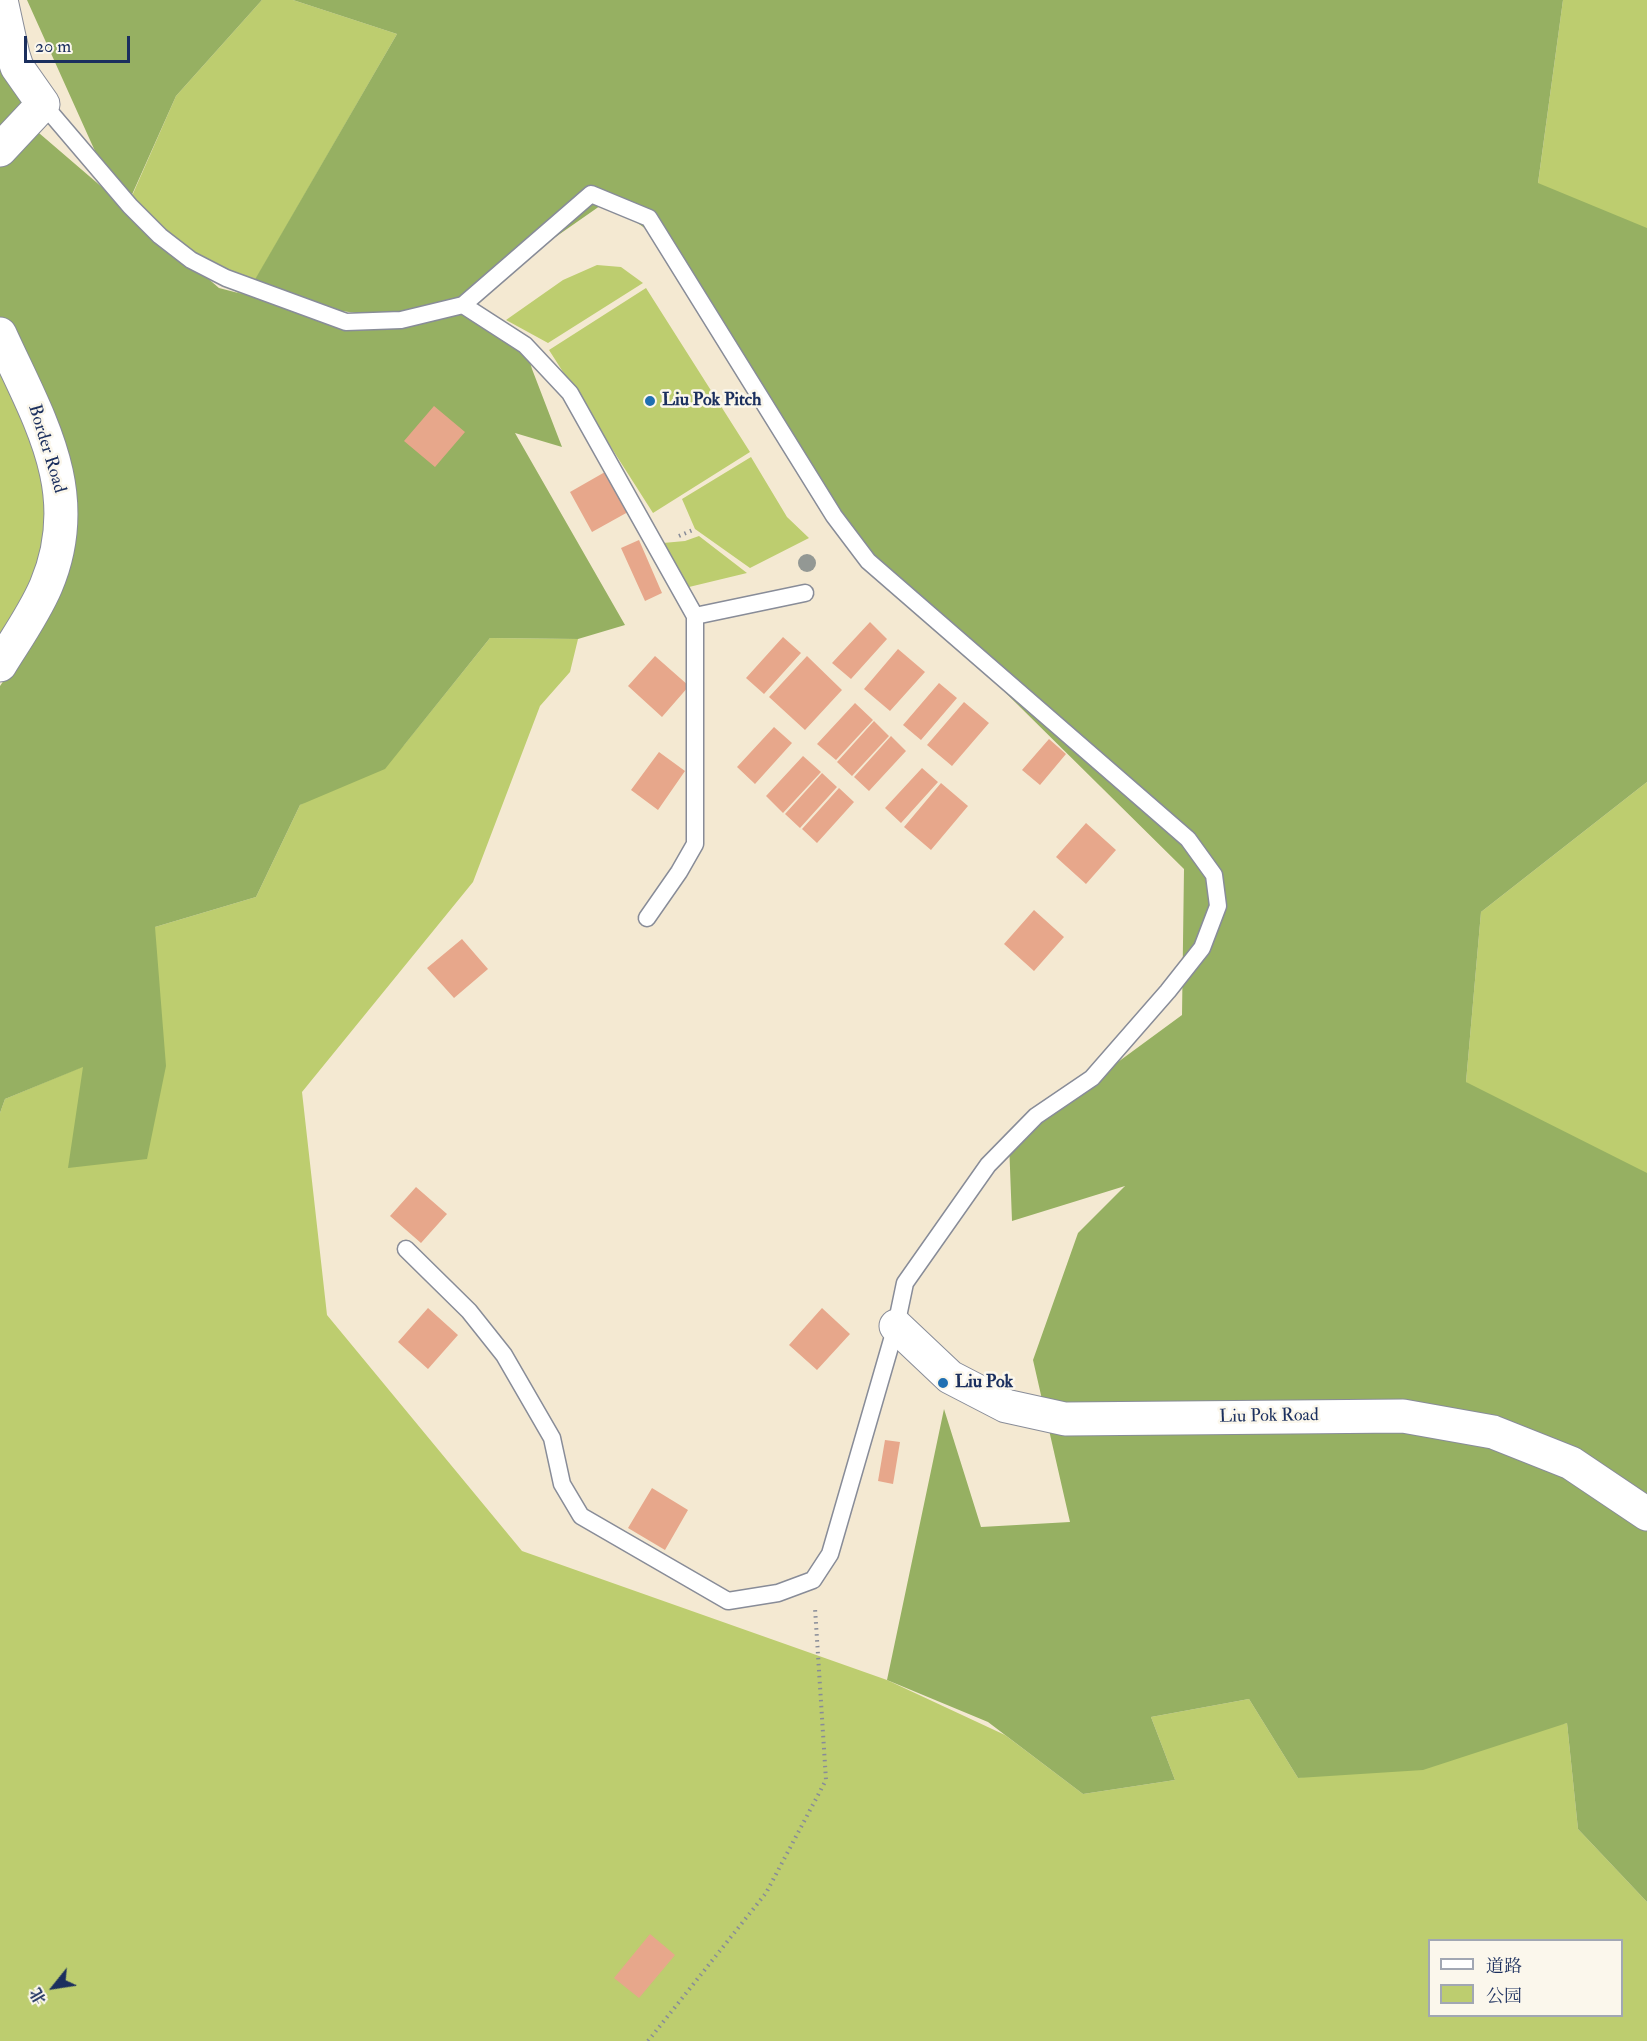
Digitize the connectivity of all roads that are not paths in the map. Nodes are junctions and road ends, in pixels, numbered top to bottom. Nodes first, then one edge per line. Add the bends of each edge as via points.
1 (2, 0) edge
2 (43, 104) junction
3 (0, 150) edge
4 (463, 305) junction
5 (0, 334) edge
6 (805, 593) dead end
7 (695, 616) junction
8 (0, 665) edge
9 (647, 918) dead end
10 (406, 1249) dead end
11 (896, 1326) junction
12 (1647, 1514) edge

1 - 2 street via 13,55
2 - 3 street
2 - 4 lane via 130,206 160,236 207,269 346,322 401,320
4 - 7 lane via 525,345 570,393
4 - 11 lane via 591,194 649,218 834,516 868,561 1188,839 1214,875 1218,906 1202,948 1092,1078 1036,1116 988,1165 905,1283
5 - 8 street, Border Road via 39,416 62,506 62,534 47,584
6 - 7 lane
7 - 9 lane via 695,844
10 - 11 lane via 469,1311 504,1355 552,1438 562,1484 581,1516 728,1601 778,1593 813,1580 830,1554
11 - 12 street, Liu Pok Road via 950,1377 1006,1406 1065,1419 1403,1416 1493,1432 1571,1463

